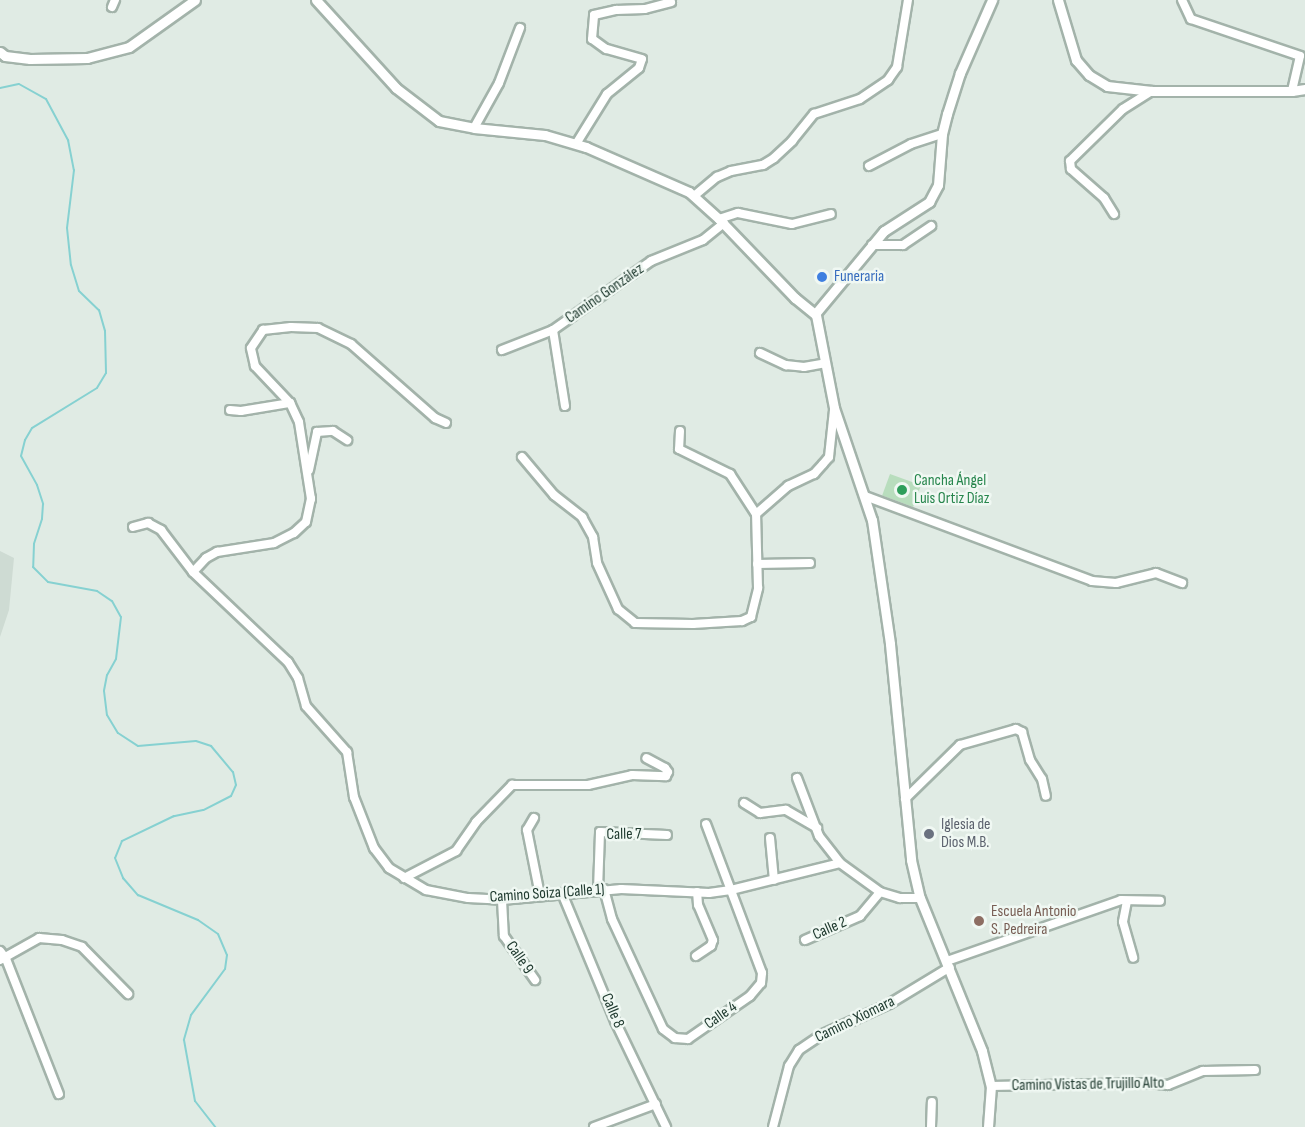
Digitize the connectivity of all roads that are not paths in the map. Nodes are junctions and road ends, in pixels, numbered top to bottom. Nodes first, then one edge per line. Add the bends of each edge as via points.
1 (316, 0) edge
2 (908, 0) edge
3 (992, 0) edge
4 (1058, 0) edge
5 (1182, 0) edge
6 (192, 1) edge
7 (671, 2) dead end
8 (520, 28) dead end
9 (0, 52) edge
10 (1305, 89) edge
11 (1152, 92) junction
12 (1292, 92) junction
13 (474, 128) junction
14 (942, 135) junction
15 (576, 144) junction
16 (869, 166) dead end
17 (694, 196) junction
18 (831, 214) dead end
19 (1114, 214) dead end
20 (722, 221) junction
21 (932, 226) dead end
22 (872, 245) junction
23 (815, 314) junction
24 (553, 330) junction
25 (502, 350) dead end
26 (760, 353) dead end
27 (826, 363) junction
28 (290, 403) junction
29 (565, 406) dead end
30 (834, 408) junction
31 (230, 410) dead end
32 (446, 423) dead end
33 (680, 431) dead end
34 (347, 440) dead end
35 (522, 457) dead end
36 (309, 471) junction
37 (866, 496) junction
38 (756, 514) junction
39 (134, 527) dead end
40 (810, 563) dead end
41 (757, 564) junction
42 (193, 572) junction
43 (1182, 583) dead end
44 (646, 758) dead end
45 (797, 778) dead end
46 (1046, 796) dead end
47 (905, 799) junction
48 (744, 803) dead end
49 (534, 818) dead end
50 (706, 824) dead end
51 (817, 828) junction
52 (667, 835) dead end
53 (770, 838) dead end
54 (840, 862) junction
55 (404, 878) junction
56 (774, 880) junction
57 (601, 890) junction
58 (731, 890) junction
59 (697, 892) junction
60 (880, 892) junction
61 (562, 893) junction
62 (540, 895) junction
63 (920, 898) junction
64 (502, 900) junction
65 (1127, 901) junction
66 (1160, 901) dead end
67 (805, 940) dead end
68 (0, 951) edge
69 (696, 956) dead end
70 (1133, 958) dead end
71 (3, 960) edge
72 (948, 964) junction
73 (535, 980) dead end
74 (128, 994) dead end
75 (1255, 1070) dead end
76 (991, 1086) junction
77 (59, 1094) dead end
78 (932, 1102) dead end
79 (656, 1104) junction
80 (594, 1127) edge
81 (666, 1127) edge
82 (773, 1127) edge
83 (931, 1127) edge
84 (988, 1127) edge

1 - 13 street via 396,88 439,121
2 - 17 street via 897,67 888,80 860,99 814,114 792,141 763,165 717,177
3 - 14 street via 960,73
4 - 11 street via 1076,60 1089,75 1107,86
5 - 12 street via 1191,19 1300,56
6 - 9 street via 129,47 87,58 30,59
7 - 15 street via 594,15 592,39 606,49 642,59 639,68 607,94
8 - 13 street via 499,82
10 - 12 street
11 - 12 street
11 - 19 street via 1123,109 1070,161 1071,169 1111,205
13 - 15 street via 546,135
14 - 16 street via 911,144
14 - 22 street via 938,185 929,202 884,231
15 - 17 street
17 - 20 street
18 - 20 street via 792,224 738,213
20 - 23 street
20 - 24 street, Camino González via 703,240 651,261
21 - 22 street via 903,245
22 - 23 street
23 - 27 street
24 - 25 street
24 - 29 street, Camino González
26 - 27 street via 786,365
27 - 30 street
28 - 31 street
28 - 32 street via 255,366 251,348 263,330 318,328 351,344 435,418
28 - 36 street via 299,422
30 - 37 street
30 - 38 street via 829,457 814,474 788,486
33 - 38 street via 679,449 730,474
34 - 36 street via 333,431 317,432
35 - 41 street via 554,495 582,517 618,609 635,623 742,621 751,616 758,588
36 - 42 street via 311,499 306,522 294,533 273,543 218,552
37 - 43 street via 1092,581 1116,583 1156,573
37 - 47 street via 890,644
38 - 41 street
39 - 42 street, Camino Soiza (Calle 1) via 148,523 161,530
40 - 41 street
42 - 55 street, Camino Soiza (Calle 1) via 288,662 298,678 306,706 347,752 354,797 374,848 389,868
44 - 55 street via 665,768 666,776 632,775 588,785 512,785 476,822 456,851
45 - 51 street
46 - 47 street via 1022,732 1016,729 960,745
47 - 63 street via 911,860
48 - 51 street via 760,813 786,810
49 - 62 street via 526,830
50 - 58 street, Calle 4
51 - 54 street
52 - 57 street, Calle 7 via 600,832
53 - 56 street
54 - 56 street, Camino Soiza (Calle 1)
54 - 60 street
55 - 64 street, Camino Soiza (Calle 1) via 426,890
56 - 58 street, Camino Soiza (Calle 1)
57 - 58 street, Calle 4 via 663,1029 675,1038 688,1039 761,984 762,973
57 - 59 street, Camino Soiza (Calle 1)
57 - 61 street, Camino Soiza (Calle 1)
58 - 59 street, Camino Soiza (Calle 1)
59 - 69 street via 698,905 713,940
60 - 63 street
60 - 67 street, Calle 2 via 860,916
61 - 62 street, Camino Soiza (Calle 1)
61 - 79 street, Calle 8 via 615,1021
62 - 64 street, Camino Soiza (Calle 1)
63 - 72 street
64 - 73 street, Calle 9 via 504,936
65 - 66 street, Camino Xiomara
65 - 70 street via 1123,922
65 - 72 street, Camino Xiomara
68 - 71 street
71 - 74 street via 39,938 62,940 82,947
71 - 77 street
72 - 76 street via 982,1051
72 - 82 street, Camino Xiomara via 889,1004 821,1035 800,1050 789,1066
75 - 76 street, Camino Vistas de Trujillo Alto via 1203,1071 1168,1085
76 - 84 street
78 - 83 street
79 - 80 street
79 - 81 street, Calle 8

